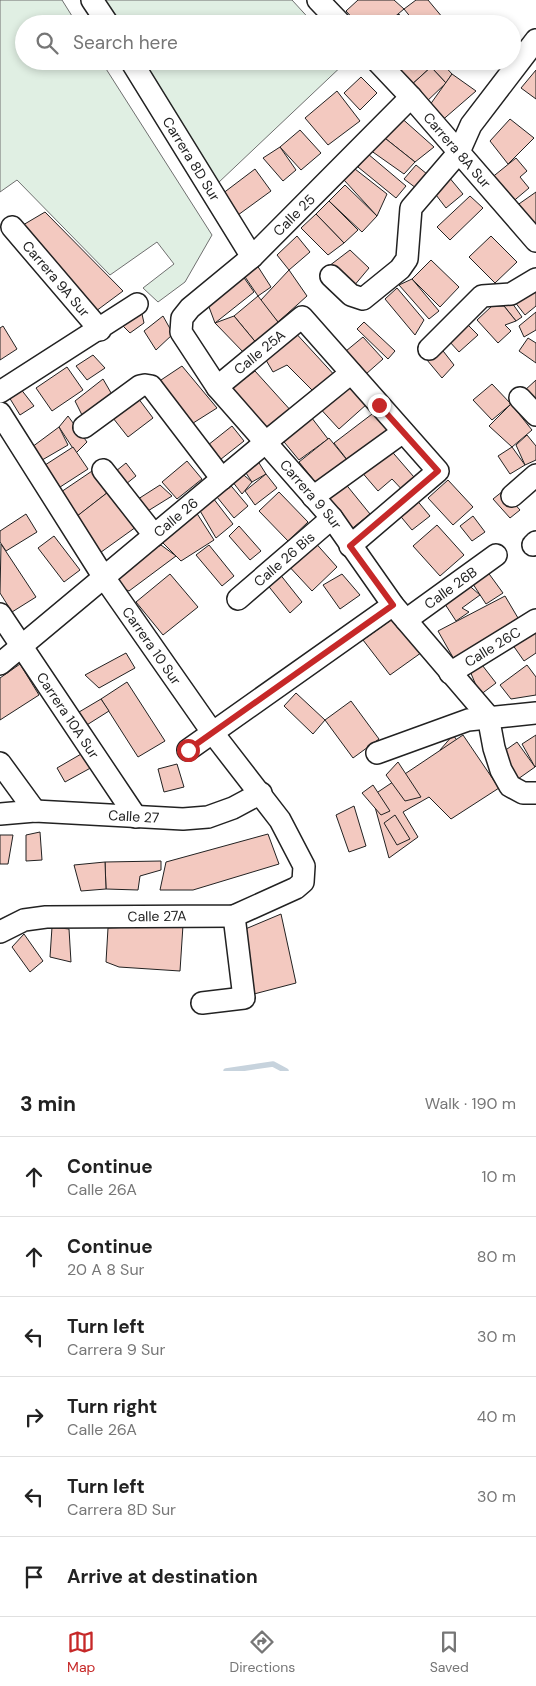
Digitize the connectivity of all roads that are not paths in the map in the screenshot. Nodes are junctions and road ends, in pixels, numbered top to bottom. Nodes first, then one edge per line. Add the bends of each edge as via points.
1 (92, 0) edge
2 (318, 0) edge
3 (102, 15) edge
4 (332, 15) edge
5 (536, 40) edge
6 (521, 60) edge
7 (137, 70) edge
8 (386, 70) edge
9 (513, 70) edge
10 (411, 97) junction
11 (459, 152) junction
12 (12, 227) dead end
13 (536, 241) edge
14 (252, 257) junction
15 (331, 276) dead end
16 (536, 280) edge
17 (137, 304) dead end
18 (100, 330) junction
19 (181, 332) joint
20 (429, 349) dead end
21 (352, 373) junction
22 (217, 387) junction
23 (0, 392) edge
24 (520, 398) dead end
25 (0, 413) edge
26 (536, 415) edge
27 (84, 427) dead end
28 (403, 432) junction
29 (266, 442) junction
30 (103, 470) dead end
31 (536, 475) edge
32 (222, 479) junction
33 (313, 496) junction
34 (512, 496) dead end
35 (332, 518) junction
36 (154, 535) junction
37 (350, 546) junction
38 (496, 555) dead end
39 (103, 576) junction
40 (238, 599) dead end
41 (399, 613) junction
42 (0, 614) edge
43 (536, 620) edge
44 (21, 648) junction
45 (0, 664) edge
46 (450, 673) junction
47 (536, 713) edge
48 (488, 716) junction
49 (212, 732) junction
50 (188, 750) dead end
51 (377, 753) dead end
52 (0, 763) edge
53 (536, 792) edge
54 (261, 793) junction
55 (35, 811) junction
56 (0, 814) edge
57 (136, 817) junction
58 (304, 876) joint
59 (234, 916) junction
60 (0, 932) edge
61 (202, 1003) dead end

1 - 3 street
2 - 4 street
5 - 6 street
7 - 14 street, Carrera 8D Sur
8 - 10 street, Carrera 8A Sur
9 - 11 street via 471,125
10 - 11 street, Carrera 8A Sur
10 - 14 street, Calle 25
11 - 13 street, Carrera 8A Sur
11 - 15 street via 411,208 407,259 400,269 363,299 350,295
12 - 18 street, Carrera 9A Sur
14 - 19 street, Calle 25 via 190,308 182,318
16 - 20 street via 511,294 482,296
17 - 18 street
18 - 23 street
19 - 22 street, Carrera 9 Sur
21 - 22 street, Calle 25A via 302,317
21 - 28 street
21 - 29 street, Calle 26
22 - 29 street, Carrera 9 Sur
24 - 26 street
25 - 39 street, Carrera 10 Sur
27 - 32 street via 140,386 151,386
28 - 33 street
28 - 37 street via 438,471
29 - 32 street, Calle 26
29 - 33 street, Carrera 9 Sur
30 - 36 street
31 - 34 street
32 - 36 street, Calle 26
33 - 35 street, Carrera 9 Sur
35 - 37 street, Carrera 9 Sur
35 - 40 street, Calle 26 Bis
36 - 39 street, Calle 26
37 - 41 street, Carrera 9 Sur
38 - 41 street, Calle 26B
39 - 44 street, Calle 26
39 - 49 street, Carrera 10 Sur
41 - 46 street, Carrera 9 Sur
41 - 49 street, Calle 26B
42 - 44 street, Carrera 10A Sur
43 - 46 street, Calle 26C
44 - 45 street, Calle 26
44 - 57 street, Carrera 10A Sur
46 - 48 street, Carrera 9 Sur
47 - 48 street
48 - 51 street via 450,725
48 - 53 street via 494,748 510,786 523,793
49 - 50 street, Calle 26B
49 - 54 street, Carrera 10 Sur
52 - 55 street
54 - 57 street, Calle 27 via 208,817
54 - 58 street, Carrera 10 Sur via 301,858
55 - 56 street, Calle 27
55 - 57 street, Calle 27
58 - 59 street, Calle 27A via 296,888
59 - 60 street, Calle 27A via 46,917 24,920
59 - 61 street via 244,998

